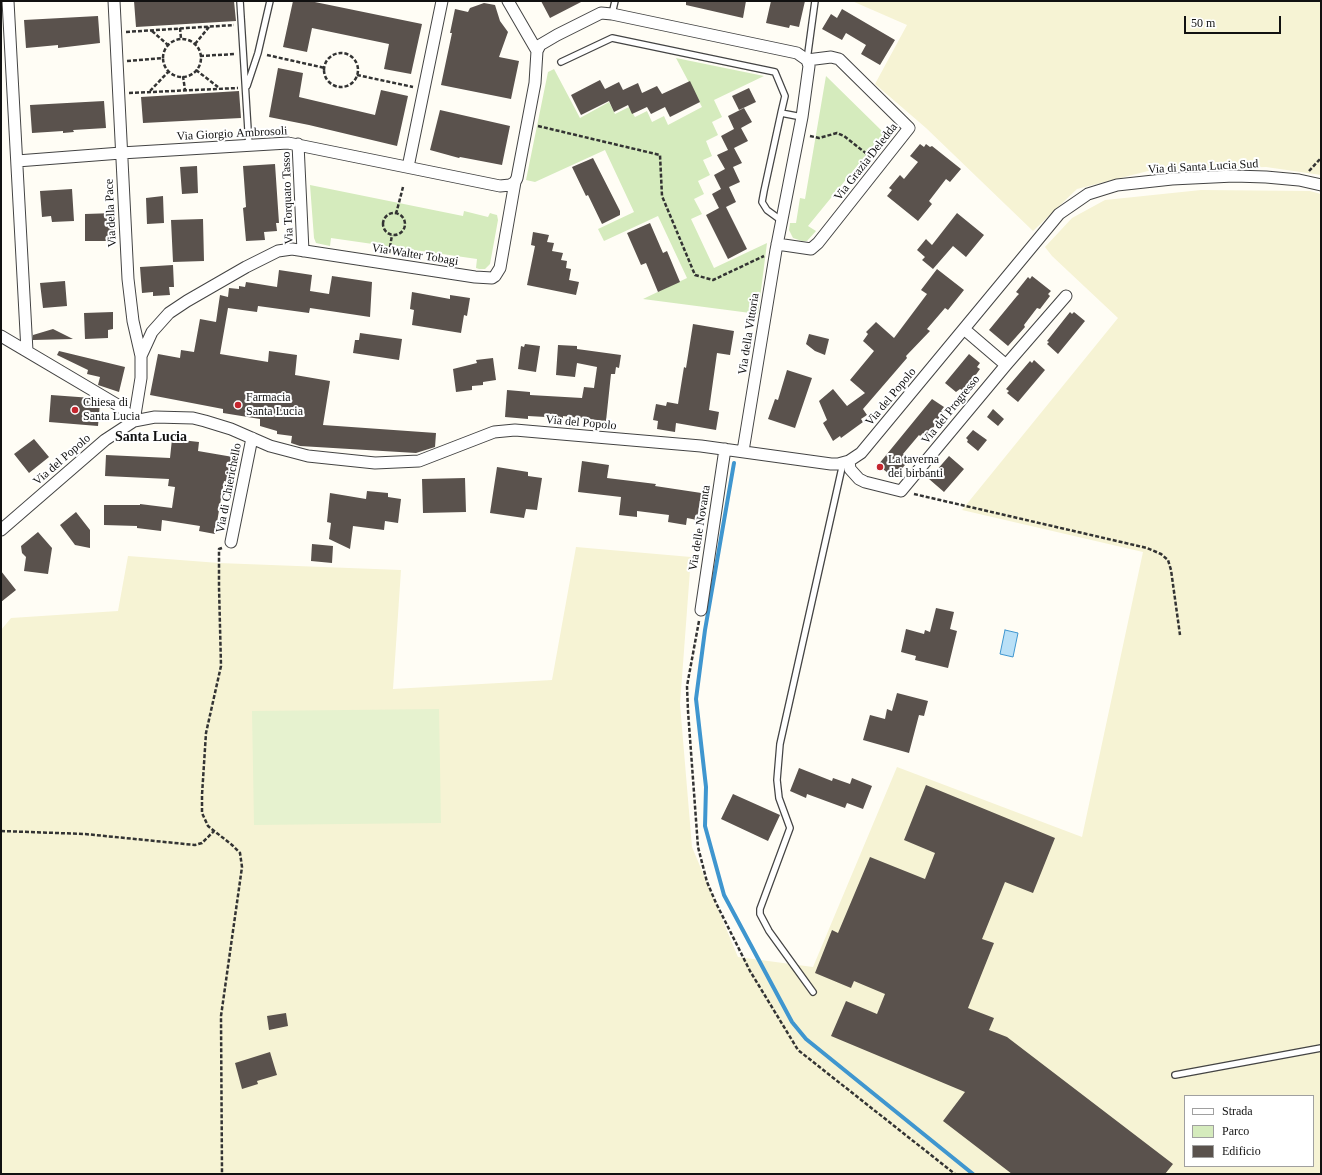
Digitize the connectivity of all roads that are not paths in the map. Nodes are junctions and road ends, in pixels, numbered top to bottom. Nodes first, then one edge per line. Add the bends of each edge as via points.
1 (8, 1) edge
2 (114, 1) edge
3 (240, 1) edge
4 (270, 1) edge
5 (442, 1) edge
6 (508, 1) edge
7 (615, 1) edge
8 (816, 1) edge
9 (612, 14) junction
10 (536, 51) junction
11 (807, 60) junction
12 (561, 62) dead end
13 (246, 88) junction
14 (781, 113) junction
15 (802, 117) junction
16 (298, 144) junction
17 (249, 146) junction
18 (121, 153) junction
19 (17, 161) junction
20 (408, 167) junction
21 (515, 182) junction
22 (1321, 185) edge
23 (1088, 194) joint
24 (782, 221) junction
25 (776, 247) junction
26 (303, 251) junction
27 (1066, 296) dead end
28 (964, 329) junction
29 (1, 336) edge
30 (27, 351) junction
31 (141, 356) junction
32 (1006, 365) junction
33 (134, 421) junction
34 (252, 438) junction
35 (725, 449) junction
36 (742, 451) junction
37 (846, 462) junction
38 (1, 530) edge
39 (231, 542) road end
40 (700, 610) dead end
41 (813, 992) dead end
42 (1321, 1048) edge
43 (1175, 1075) dead end

1 - 19 street
2 - 18 street, Via della Pace
3 - 13 lane
4 - 13 lane via 258,53
5 - 20 street
6 - 10 street
7 - 9 lane
8 - 11 lane
9 - 10 street via 601,13 556,35 540,45
9 - 11 street via 797,54
10 - 21 street, Via Walter Tobagi via 535,83
11 - 15 street, Via della Vittoria via 809,74
11 - 25 street, Via Grazia Deledda via 831,57 839,59 910,128 818,243 811,249
12 - 14 lane via 612,38 775,72 785,96
13 - 17 lane
14 - 15 lane
14 - 24 lane via 762,202 767,210
15 - 24 street, Via della Vittoria
16 - 17 street, Via Giorgio Ambrosoli
16 - 20 street, Via Giorgio Ambrosoli
16 - 26 street, Via Torquato Tasso
17 - 18 street, Via Giorgio Ambrosoli
18 - 19 street, Via Giorgio Ambrosoli
18 - 31 street, Via della Pace via 128,279 133,321
19 - 30 street
20 - 21 street, Via Giorgio Ambrosoli via 500,186
21 - 26 street, Via Walter Tobagi via 500,268 492,278
22 - 23 street, Via di Santa Lucia Sud via 1299,180 1234,176 1118,185
23 - 28 street, Via del Popolo via 1059,214
24 - 25 street, Via della Vittoria
25 - 36 street, Via della Vittoria
26 - 31 street, Via Walter Tobagi via 278,251 246,266 178,306 152,332
27 - 32 street, Via del Progresso
28 - 32 street
28 - 37 street, Via del Popolo via 861,453
29 - 30 street
30 - 33 street via 121,407
31 - 33 street, Via della Pace via 141,378
32 - 37 street, Via del Progresso via 901,491 859,479
33 - 34 street, Via del Popolo via 155,416 194,418 219,424
33 - 38 street, Via del Popolo via 106,440
34 - 35 street, Via del Popolo via 270,446 308,456 375,463 419,461 494,432 515,430
34 - 39 street, Via di Chierichello
35 - 36 street, Via del Popolo
35 - 40 street, Via delle Novanta
36 - 37 street, Via del Popolo via 830,464
37 - 41 lane via 780,744 777,780 779,798 790,828 760,909 769,931
42 - 43 lane

